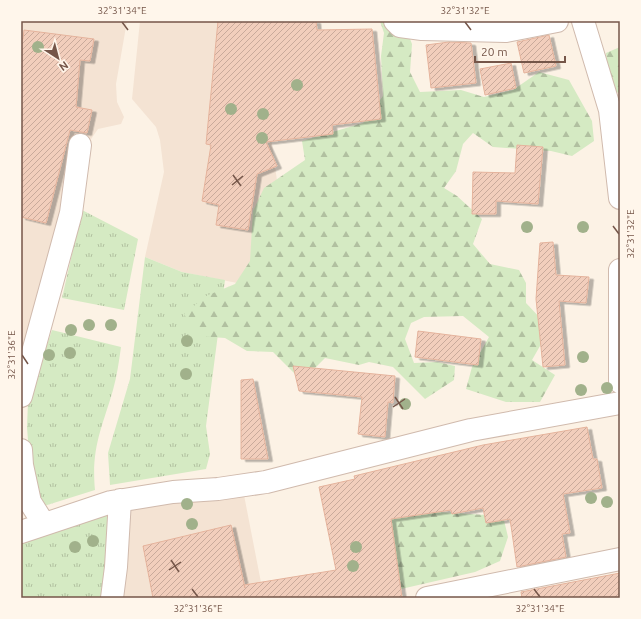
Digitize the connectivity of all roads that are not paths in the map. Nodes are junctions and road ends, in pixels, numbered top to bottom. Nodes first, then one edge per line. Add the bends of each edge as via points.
1 (395, 21) edge
2 (557, 21) edge
3 (583, 21) edge
4 (80, 145) dead end
5 (620, 198) edge
6 (620, 270) edge
7 (620, 382) edge
8 (21, 396) edge
9 (620, 403) edge
10 (21, 450) edge
11 (120, 500) junction
12 (44, 524) junction
13 (21, 532) edge
14 (620, 558) edge
15 (112, 598) edge
16 (427, 598) edge

1 - 2 street via 400,26 422,29 506,31
3 - 5 street via 610,110
4 - 8 street via 72,213
6 - 7 street
9 - 11 street via 471,430 266,482
10 - 12 street via 30,502
11 - 12 street
11 - 15 street
12 - 13 street
14 - 16 street

